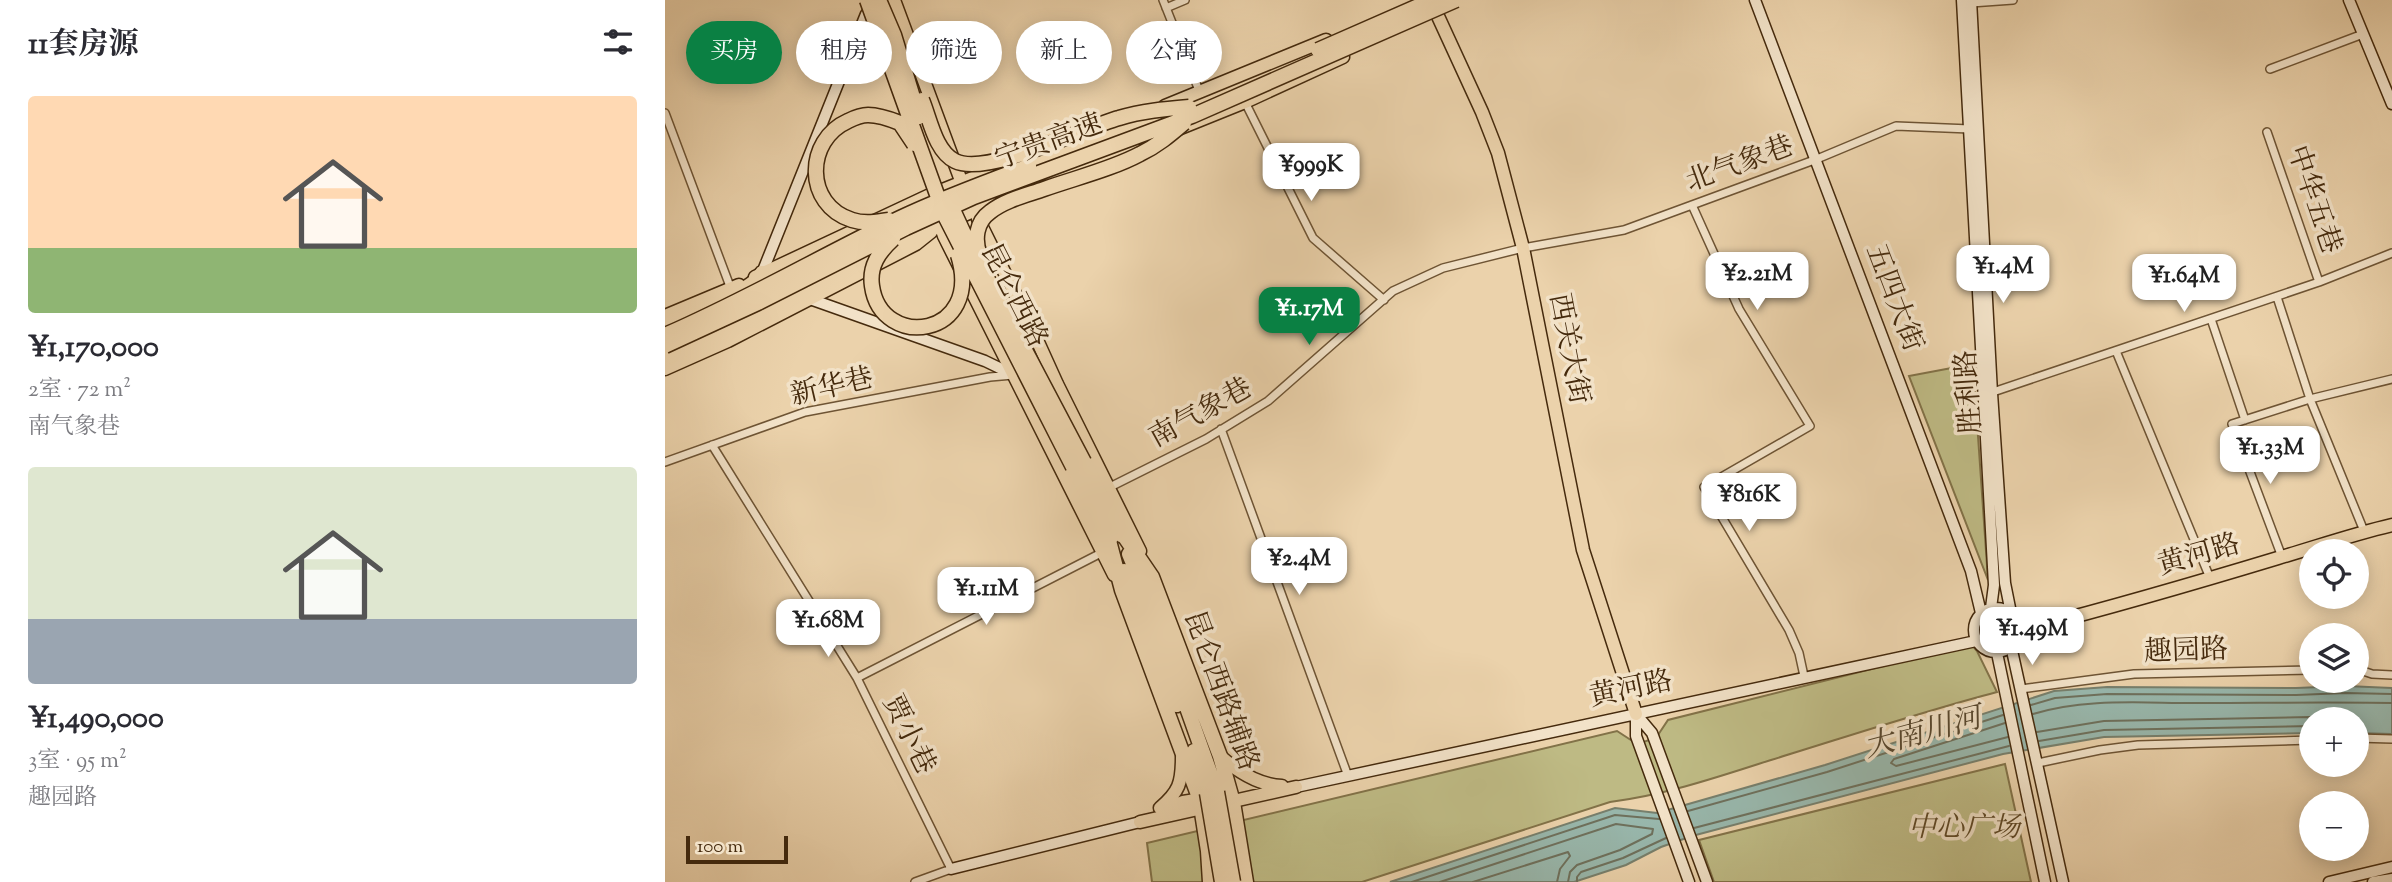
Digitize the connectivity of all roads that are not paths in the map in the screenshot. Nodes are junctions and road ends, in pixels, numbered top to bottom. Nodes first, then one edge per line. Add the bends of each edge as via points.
1 (861, 0) edge
2 (879, 0) edge
3 (894, 0) edge
4 (1185, 0) edge
5 (1420, 0) edge
6 (1456, 0) edge
7 (1467, 0) edge
8 (1755, 0) edge
9 (2014, 0) edge
10 (2349, 0) edge
11 (1968, 1) edge
12 (1164, 4) edge
13 (1433, 4) edge
14 (867, 7) edge
15 (894, 34) junction
16 (2363, 34) junction
17 (2270, 69) dead end
18 (1201, 93) junction
19 (1245, 102) junction
20 (2392, 104) edge
21 (1190, 112) junction
22 (665, 113) edge
23 (1970, 129) junction
24 (2267, 132) dead end
25 (1817, 159) junction
26 (929, 172) junction
27 (961, 181) junction
28 (930, 195) junction
29 (1692, 205) junction
30 (974, 210) junction
31 (903, 223) junction
32 (946, 228) junction
33 (1523, 248) junction
34 (2392, 253) edge
35 (762, 274) junction
36 (2319, 282) junction
37 (731, 289) junction
38 (2277, 297) junction
39 (810, 299) junction
40 (1384, 300) junction
41 (665, 317) edge
42 (2211, 319) junction
43 (665, 326) edge
44 (665, 335) edge
45 (1020, 338) junction
46 (665, 346) edge
47 (2116, 351) junction
48 (665, 358) edge
49 (665, 369) edge
50 (1014, 375) junction
51 (2392, 379) edge
52 (1988, 394) junction
53 (2310, 399) junction
54 (2245, 420) junction
55 (1221, 429) junction
56 (1085, 439) junction
57 (712, 445) junction
58 (665, 462) edge
59 (1074, 468) junction
60 (1110, 487) junction
61 (2392, 525) edge
62 (1112, 530) junction
63 (2364, 531) junction
64 (1103, 552) junction
65 (2282, 557) junction
66 (1152, 577) junction
67 (2210, 578) junction
68 (1122, 590) junction
69 (1144, 603) junction
70 (1986, 611) junction
71 (2011, 613) junction
72 (2019, 631) junction
73 (1976, 640) junction
74 (2011, 646) junction
75 (1997, 653) junction
76 (2299, 670) edge
77 (2369, 673) edge
78 (2392, 675) edge
79 (1804, 676) junction
80 (857, 678) junction
81 (2022, 692) junction
82 (1636, 714) junction
83 (2369, 738) edge
84 (2392, 739) edge
85 (2299, 740) edge
86 (1182, 752) junction
87 (1220, 756) junction
88 (2037, 759) junction
89 (1349, 776) junction
90 (1271, 786) junction
91 (1296, 787) junction
92 (1232, 798) junction
93 (1201, 803) junction
94 (1140, 822) junction
95 (2392, 867) edge
96 (951, 869) junction
97 (2392, 878) edge
98 (1241, 881) edge
99 (915, 882) edge
100 (1210, 882) edge
101 (1222, 882) edge
102 (1689, 882) edge
103 (1707, 882) edge
104 (2045, 882) edge
105 (2063, 882) edge
106 (2329, 882) edge
107 (2373, 882) edge

1 - 14 main road
2 - 15 highway, 昆仑西路, bridge
3 - 27 main road
4 - 12 street
5 - 18 main road
6 - 21 highway, 宁贵高速, bridge
7 - 13 main road
8 - 25 main road, 五四大街
9 - 11 street
10 - 16 main road
11 - 23 main road, 胜利路
11 - 52 main road, 胜利路
12 - 18 street
13 - 19 main road
13 - 21 highway, 宁贵高速, bridge
13 - 33 main road, 西关大街 via 1498,153
14 - 26 highway, 昆仑西路, bridge
14 - 28 main road
14 - 35 main road
15 - 21 highway, bridge via 941,148 954,160 973,165 996,162 1119,118 1149,111
15 - 45 highway, 昆仑西路, bridge via 935,167 966,239
16 - 17 street
16 - 20 main road
18 - 27 main road
19 - 30 main road
19 - 40 street via 1313,238
21 - 31 highway, 宁贵高速, bridge
21 - 45 highway, bridge via 1160,143 1138,156 1001,205 981,220 978,252
22 - 37 street
23 - 25 street, 北气象巷 via 1896,126
23 - 52 main road, 胜利路
24 - 36 street, 中华五巷
25 - 29 street, 北气象巷
25 - 70 main road, 五四大街
26 - 31 highway, bridge via 900,123 885,118 866,114 838,126 824,139 815,171 826,202 852,220
26 - 32 highway, 昆仑西路, bridge
27 - 28 main road
27 - 30 main road
28 - 32 main road
28 - 35 main road
29 - 33 street, 北气象巷 via 1624,230
29 - 79 street via 1739,309 1810,426 1704,487 1790,630
30 - 32 main road
30 - 56 main road
31 - 32 highway, bridge via 880,251 871,281 873,295 890,319 914,327 940,321 958,304 962,293 962,272
31 - 44 highway, 宁贵高速, bridge
31 - 46 highway, 宁贵高速, bridge via 758,303
32 - 39 main road
32 - 48 highway via 927,229
32 - 50 main road
32 - 59 highway, 昆仑西路, bridge
33 - 40 street, 南气象巷 via 1443,268 1393,291
33 - 82 main road, 西关大街 via 1583,550
34 - 36 street
35 - 37 main road
35 - 43 highway via 758,281
36 - 38 street
37 - 41 main road
38 - 42 street
38 - 53 street
39 - 49 main road
39 - 50 main road
40 - 55 street, 南气象巷 via 1268,401
42 - 47 street
42 - 54 street
45 - 59 highway, 昆仑西路, bridge
47 - 52 street
47 - 67 street
50 - 57 street, 新华巷 via 805,412
50 - 59 main road
51 - 53 street
52 - 70 main road, 胜利路 via 1994,585
52 - 71 main road, 胜利路
53 - 54 street
53 - 63 street
54 - 65 street via 2232,424
55 - 60 street, 南气象巷
55 - 89 street
56 - 60 main road
56 - 62 main road via 1113,506
57 - 58 street, 新华巷
57 - 80 street, 贾小巷
59 - 62 highway, 昆仑西路
59 - 64 main road
60 - 66 main road
61 - 63 main road, 黄河路
62 - 66 highway, 昆仑西路辅路
62 - 68 highway, 昆仑西路辅路
62 - 69 highway, 昆仑西路
63 - 65 main road, 黄河路
64 - 68 main road
64 - 80 street
65 - 67 main road, 黄河路
66 - 87 highway, 昆仑西路辅路
67 - 72 main road, 黄河路
68 - 86 highway, 昆仑西路辅路
69 - 98 highway, bridge via 1209,766
69 - 101 highway, bridge via 1207,793
70 - 71 main road via 2001,608
70 - 73 main road via 1975,622
71 - 72 main road
72 - 74 main road
73 - 75 main road via 1983,649
73 - 79 main road, 黄河路
74 - 75 main road
74 - 81 main road
75 - 104 main road
76 - 81 street, 趣园路 via 2134,674
77 - 78 street
79 - 82 main road, 黄河路
80 - 96 street, 贾小巷
81 - 88 main road
82 - 89 main road, 黄河路
82 - 102 main road, 西关大街 via 1636,736
82 - 103 main road, 西关大街 via 1652,733
83 - 84 street
85 - 88 street via 2138,745
86 - 93 highway, 昆仑西路辅路
86 - 94 main road via 1182,775 1175,795
87 - 90 main road via 1252,779
87 - 92 highway, 昆仑西路辅路
88 - 105 main road
89 - 91 main road, 黄河路
90 - 91 main road
90 - 92 main road
91 - 92 main road
92 - 93 main road
92 - 98 highway, 昆仑西路辅路
93 - 94 main road via 1183,802
93 - 100 highway, 昆仑西路辅路
94 - 96 main road
95 - 106 main road
96 - 99 street
97 - 107 main road

